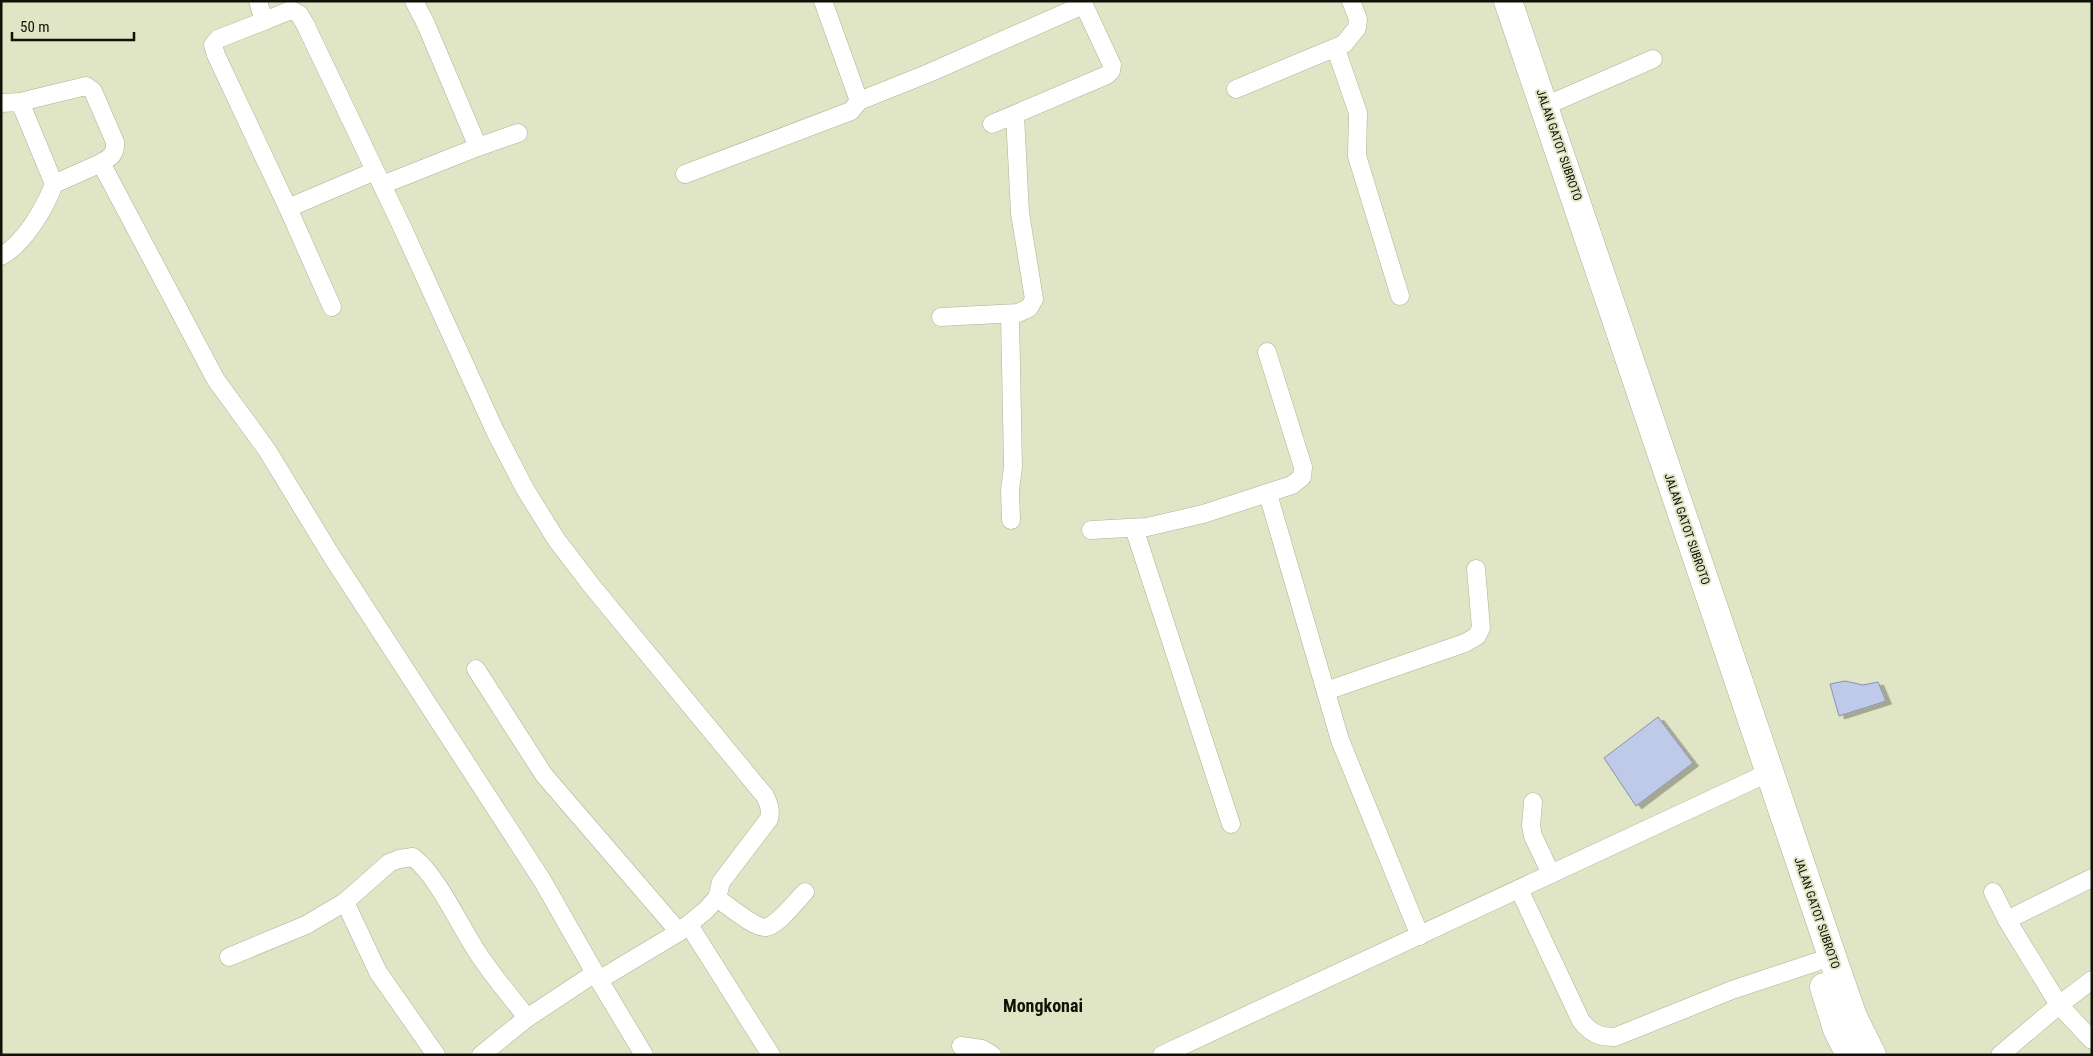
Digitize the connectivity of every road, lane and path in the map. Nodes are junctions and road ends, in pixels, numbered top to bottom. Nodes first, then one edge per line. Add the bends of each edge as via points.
1 (258, 1) edge
2 (414, 1) edge
3 (823, 1) edge
4 (1351, 1) edge
5 (1490, 1) edge
6 (1508, 1) edge
7 (1083, 3) edge
8 (264, 20) junction
9 (1336, 48) junction
10 (1653, 59) dead end
11 (1236, 88) dead end
12 (859, 100) junction
13 (20, 102) junction
14 (1, 103) edge
15 (1546, 106) junction
16 (1015, 115) junction
17 (992, 124) dead end
18 (518, 133) dead end
19 (478, 147) junction
20 (101, 163) junction
21 (685, 174) dead end
22 (378, 178) junction
23 (54, 184) junction
24 (288, 208) junction
25 (1, 256) edge
26 (1400, 296) dead end
27 (332, 307) dead end
28 (1010, 314) junction
29 (941, 317) dead end
30 (1267, 352) dead end
31 (1268, 494) junction
32 (1011, 520) dead end
33 (1134, 528) junction
34 (1091, 530) dead end
35 (1476, 569) dead end
36 (476, 669) dead end
37 (1326, 691) junction
38 (1763, 776) junction
39 (1533, 802) dead end
40 (1231, 824) dead end
41 (1551, 874) junction
42 (2092, 878) edge
43 (1519, 889) junction
44 (805, 892) dead end
45 (1993, 892) dead end
46 (717, 898) junction
47 (345, 902) junction
48 (2007, 920) junction
49 (684, 928) junction
50 (1420, 936) junction
51 (229, 957) dead end
52 (1816, 962) junction
53 (597, 976) junction
54 (2092, 980) edge
55 (2059, 1005) junction
56 (527, 1018) junction
57 (2092, 1040) edge
58 (961, 1046) dead end
59 (436, 1055) edge
60 (481, 1055) edge
61 (644, 1055) edge
62 (771, 1055) edge
63 (992, 1055) edge
64 (1162, 1055) edge
65 (1850, 1055) edge
66 (1872, 1055) edge
67 (2000, 1055) edge

1 - 8 street
2 - 19 street
3 - 12 street
4 - 9 street via 1358,19 1357,28 1351,38
5 - 38 highway, JALAN GATOT SUBROTO
6 - 15 highway, JALAN GATOT SUBROTO
7 - 12 street via 929,73
7 - 16 street via 1112,64 1111,71
8 - 22 street via 291,10 299,14
8 - 24 street via 218,39 213,45
9 - 11 street
9 - 26 street via 1358,113 1357,156
10 - 15 street
12 - 21 street via 850,111
13 - 14 street
13 - 20 street via 86,86 92,91 115,142 116,150
13 - 23 street
15 - 38 highway, JALAN GATOT SUBROTO
16 - 17 street
16 - 28 street via 1020,213 1034,299 1029,308
18 - 19 street
19 - 22 street
20 - 23 street
20 - 53 street via 216,380 267,450 331,555 542,880
22 - 24 street
22 - 46 street via 496,433 556,539 769,804 769,819 721,882
23 - 25 street via 46,205 35,220 9,252
24 - 27 street
28 - 29 street
28 - 32 street
30 - 31 street via 1303,467 1302,477 1292,485
31 - 33 street via 1203,514
31 - 37 street
33 - 34 street
33 - 40 street
35 - 37 street via 1481,628 1477,636 1424,658
36 - 49 street via 544,775
37 - 50 street via 1356,782
38 - 41 street
38 - 52 highway, JALAN GATOT SUBROTO
38 - 66 highway, JALAN GATOT SUBROTO via 1853,1017
39 - 41 street via 1533,836
41 - 43 street
42 - 48 street
43 - 50 street
43 - 52 street via 1581,1022 1590,1032 1602,1037 1615,1036 1732,990
44 - 46 street via 766,928 757,926
45 - 48 street
46 - 49 street
47 - 51 street via 306,925
47 - 56 street via 389,864 413,857 421,863 475,949
47 - 59 street via 378,972
48 - 55 street
49 - 53 street
49 - 62 street
50 - 64 street
52 - 65 highway, JALAN GATOT SUBROTO via 1837,1029
53 - 56 street
53 - 61 street
54 - 55 street
55 - 57 street
55 - 67 street
56 - 60 street
58 - 63 street via 982,1049

